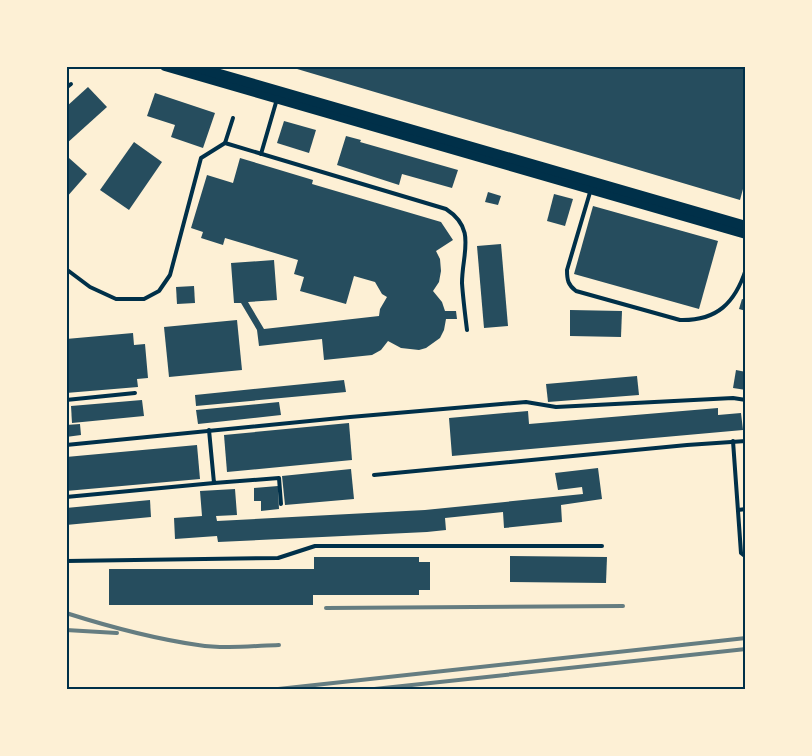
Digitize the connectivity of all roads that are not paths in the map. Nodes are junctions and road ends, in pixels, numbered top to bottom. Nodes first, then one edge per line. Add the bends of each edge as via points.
1 (165, 66) edge
2 (192, 66) edge
3 (71, 84) dead end
4 (66, 88) edge
5 (278, 95) junction
6 (233, 118) dead end
7 (225, 143) junction
8 (261, 154) junction
9 (592, 186) junction
10 (746, 226) edge
11 (746, 234) edge
12 (66, 269) edge
13 (746, 269) edge
14 (467, 330) dead end
15 (135, 393) dead end
16 (66, 400) edge
17 (746, 400) edge
18 (209, 430) junction
19 (733, 441) junction
20 (746, 441) edge
21 (66, 445) edge
22 (374, 475) dead end
23 (214, 483) junction
24 (66, 497) edge
25 (281, 504) dead end
26 (746, 509) edge
27 (738, 510) junction
28 (602, 546) dead end
29 (746, 556) edge
30 (66, 560) edge

1 - 5 main road
2 - 5 main road
3 - 4 lane
5 - 8 lane
5 - 9 main road
6 - 7 lane
7 - 8 lane
7 - 12 lane via 202,158 170,275 159,290 144,300 116,300 90,287
8 - 14 lane via 446,209 456,215 466,238 462,283
9 - 10 main road
9 - 11 main road
9 - 13 lane via 567,270 567,279 576,291 680,320 694,320 712,314 727,303
15 - 16 lane
17 - 18 lane via 556,407 526,402
18 - 21 lane
18 - 23 lane
19 - 20 lane
19 - 22 lane
19 - 27 lane
23 - 24 lane
23 - 25 lane via 279,478
26 - 27 lane
27 - 29 lane via 741,553
28 - 30 lane via 315,546 278,558

